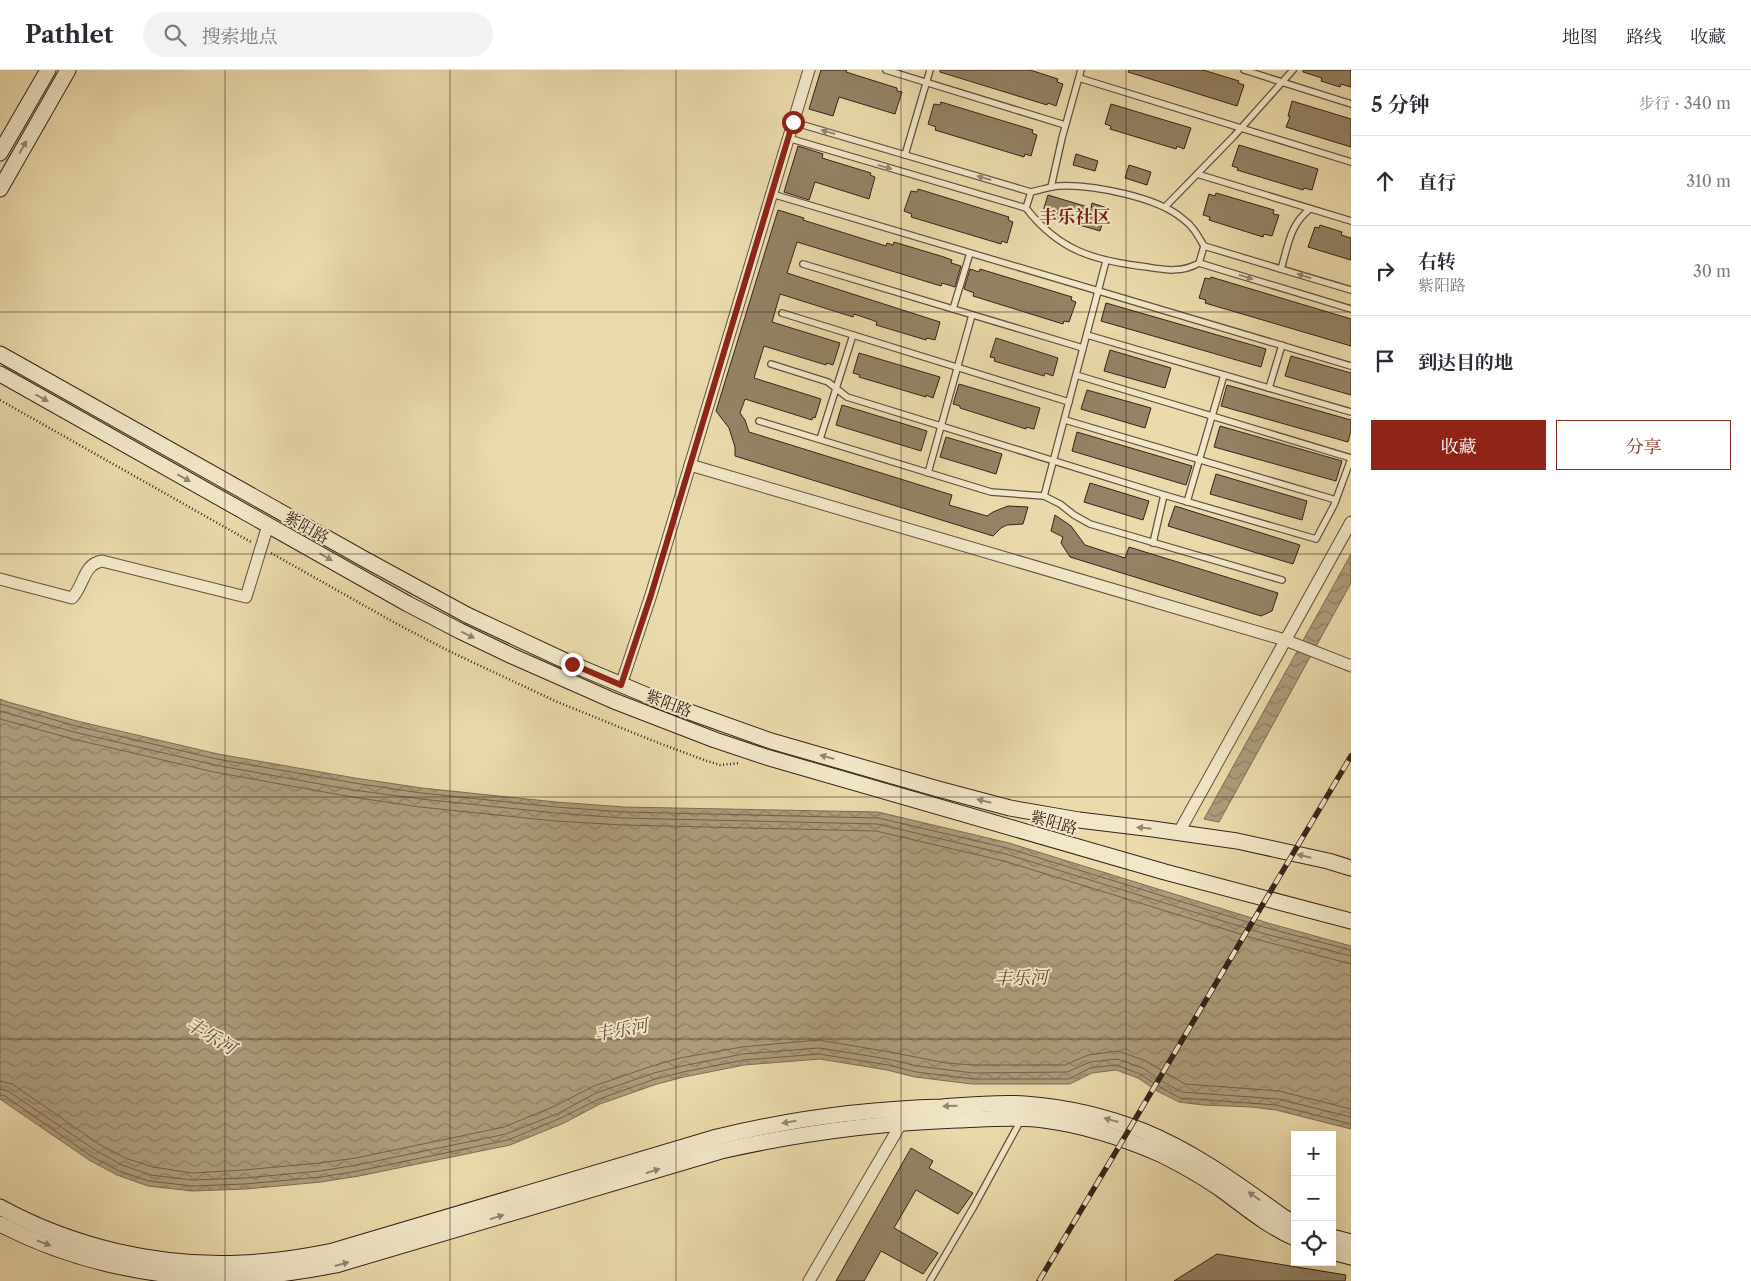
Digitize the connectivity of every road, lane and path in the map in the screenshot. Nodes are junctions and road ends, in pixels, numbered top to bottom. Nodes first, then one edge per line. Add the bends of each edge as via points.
1 (48, 70) edge
2 (68, 70) edge
3 (809, 70) edge
4 (886, 70) edge
5 (930, 70) edge
6 (1244, 70) edge
7 (1293, 70) edge
8 (1078, 72) edge
9 (1282, 82) junction
10 (926, 83) junction
11 (1351, 104) edge
12 (793, 122) junction
13 (1065, 125) junction
14 (1241, 128) junction
15 (788, 138) junction
16 (0, 153) edge
17 (905, 155) junction
18 (1351, 162) edge
19 (1197, 174) junction
20 (1051, 187) junction
21 (0, 189) edge
22 (1031, 192) junction
23 (772, 194) junction
24 (1165, 207) junction
25 (1026, 208) junction
26 (1310, 209) junction
27 (1351, 221) edge
28 (1204, 246) junction
29 (970, 253) junction
30 (1106, 261) junction
31 (1199, 263) junction
32 (803, 264) dead end
33 (1281, 269) junction
34 (1351, 290) edge
35 (1098, 291) junction
36 (953, 309) junction
37 (1351, 309) edge
38 (782, 313) dead end
39 (972, 315) junction
40 (853, 335) junction
41 (1087, 335) junction
42 (1282, 345) junction
43 (1083, 348) junction
44 (0, 354) edge
45 (771, 364) dead end
46 (1351, 366) edge
47 (958, 367) junction
48 (0, 374) edge
49 (1076, 375) junction
50 (1224, 375) junction
51 (1269, 388) junction
52 (836, 389) junction
53 (1069, 402) junction
54 (1351, 412) edge
55 (1212, 416) junction
56 (1065, 420) junction
57 (759, 421) dead end
58 (941, 426) junction
59 (820, 439) junction
60 (1351, 459) edge
61 (1199, 460) junction
62 (1054, 461) junction
63 (690, 466) junction
64 (928, 473) junction
65 (1164, 495) junction
66 (1044, 496) junction
67 (1336, 500) junction
68 (1187, 502) junction
69 (1351, 522) edge
70 (268, 524) junction
71 (1153, 543) junction
72 (0, 579) edge
73 (1282, 580) dead end
74 (1289, 642) junction
75 (1351, 666) edge
76 (621, 685) junction
77 (1179, 832) junction
78 (1351, 868) edge
79 (1351, 921) edge
80 (1022, 1118) junction
81 (902, 1122) junction
82 (0, 1207) edge
83 (1292, 1221) edge
84 (0, 1224) edge
85 (1291, 1236) edge
86 (1336, 1238) edge
87 (1351, 1242) edge
88 (1336, 1253) edge
89 (1351, 1257) edge
90 (809, 1281) edge
91 (930, 1281) edge

1 - 16 main road
21 -> 2 main road
3 - 12 street
4 - 10 lane
5 - 10 lane
6 - 9 lane
7 - 9 lane
8 - 13 lane
8 - 14 lane
9 - 11 lane
9 - 14 lane
10 - 13 lane
10 - 17 lane
12 - 15 street
17 -> 12 lane
13 - 20 lane
14 - 18 lane
14 - 19 lane
15 - 23 street
15 -> 25 lane
22 -> 17 lane
19 - 24 lane
19 - 26 lane
20 - 22 lane
20 - 24 lane via 1074,186 1107,191
22 - 25 lane
23 - 29 lane
23 - 63 street
24 - 28 lane via 1190,225
25 - 30 lane via 1042,227 1064,244 1077,252
26 - 27 lane
26 - 33 lane via 1294,226
28 - 31 lane
28 - 33 lane
29 - 35 lane
29 - 36 lane
30 - 31 lane via 1178,270
30 - 35 lane
31 -> 37 lane
32 - 36 lane
34 -> 33 lane
35 - 41 lane
35 - 42 lane
36 - 39 lane
38 - 40 lane
39 - 43 lane
39 - 47 lane
40 - 47 lane
40 - 52 lane
41 - 43 lane
41 - 50 lane
42 - 46 lane
42 - 51 lane
43 - 49 lane
44 - 76 main road, 紫阳路 via 416,588 519,640
45 - 52 lane via 828,382
47 - 53 lane
47 - 58 lane
48 -> 70 main road, 紫阳路
49 - 53 lane
49 - 55 lane
50 - 51 lane
50 - 55 lane
51 - 54 lane
52 - 58 lane via 846,397
52 - 59 lane
53 - 56 lane
55 - 60 lane
55 - 61 lane
56 - 61 lane
56 - 62 lane
57 - 59 lane
58 - 62 lane
58 - 64 lane
59 - 64 lane
60 - 67 lane
61 - 67 lane
61 - 68 lane
62 - 65 lane
62 - 66 lane
63 - 74 street
63 - 76 street
64 - 66 lane via 991,492
65 - 68 lane
65 - 71 lane
66 - 71 lane via 1090,524
67 - 68 lane via 1316,539
69 - 74 street
70 - 72 street via 246,597 102,561 89,566 79,591 72,598
70 -> 79 main road, 紫阳路 via 408,604 494,648 614,701 706,736 766,757 1165,872
71 - 73 lane
74 - 75 street
74 - 77 street
77 -> 76 main road, 紫阳路 via 1078,820 974,799 771,741
78 -> 77 main road, 紫阳路 via 1254,845
80 - 81 main road
80 - 85 main road via 1090,1129 1161,1155
80 - 91 lane
84 -> 81 main road via 58,1248 131,1269 194,1277 271,1275 336,1265 721,1151 820,1131
81 - 90 street
83 -> 82 main road via 1209,1165 1142,1131 1094,1115 1023,1103 901,1108 750,1129 333,1251 270,1261 204,1263 134,1255 62,1235
86 - 87 main road
88 - 89 main road

